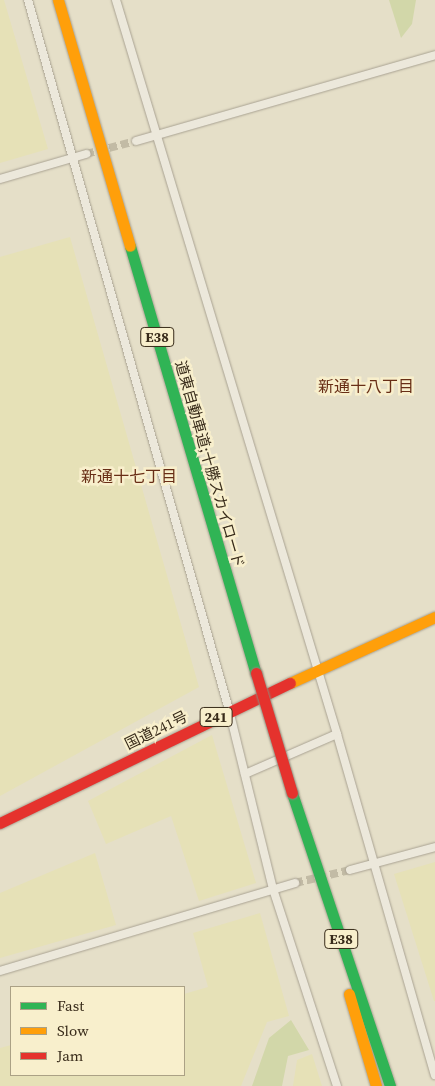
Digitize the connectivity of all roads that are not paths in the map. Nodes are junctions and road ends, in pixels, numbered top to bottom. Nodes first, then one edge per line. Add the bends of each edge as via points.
1 (28, 0) edge
2 (58, 0) edge
3 (116, 0) edge
4 (435, 55) edge
5 (157, 135) junction
6 (136, 140) tunnel mouth
7 (86, 154) tunnel mouth
8 (72, 157) junction
9 (0, 179) edge
10 (435, 617) edge
11 (317, 671) junction
12 (229, 710) junction
13 (337, 734) junction
14 (246, 774) junction
15 (292, 793) junction
16 (0, 823) edge
17 (435, 846) edge
18 (373, 866) junction
19 (350, 870) tunnel mouth
20 (295, 883) tunnel mouth
21 (273, 889) junction
22 (0, 971) edge
23 (435, 1075) edge
24 (337, 1086) edge
25 (376, 1086) edge
26 (390, 1086) edge

1 - 8 street
2 - 15 highway, 道東自動車道;十勝スカイロード / E38, bridge
3 - 5 street
4 - 5 street
5 - 6 street
5 - 11 street
7 - 8 street
8 - 9 street
8 - 12 street
10 - 11 highway, 国道241号 / 241
11 - 12 highway, 国道241号 / 241
11 - 13 street
12 - 14 street
12 - 16 highway, 国道241号 / 241
13 - 14 street
13 - 18 street
14 - 21 street
15 - 25 highway, 道東自動車道;十勝スカイロード / E38
15 - 26 highway, 道東自動車道;十勝スカイロード / E38
17 - 18 street
18 - 19 street
18 - 23 street
20 - 21 street
21 - 22 street
21 - 24 street

